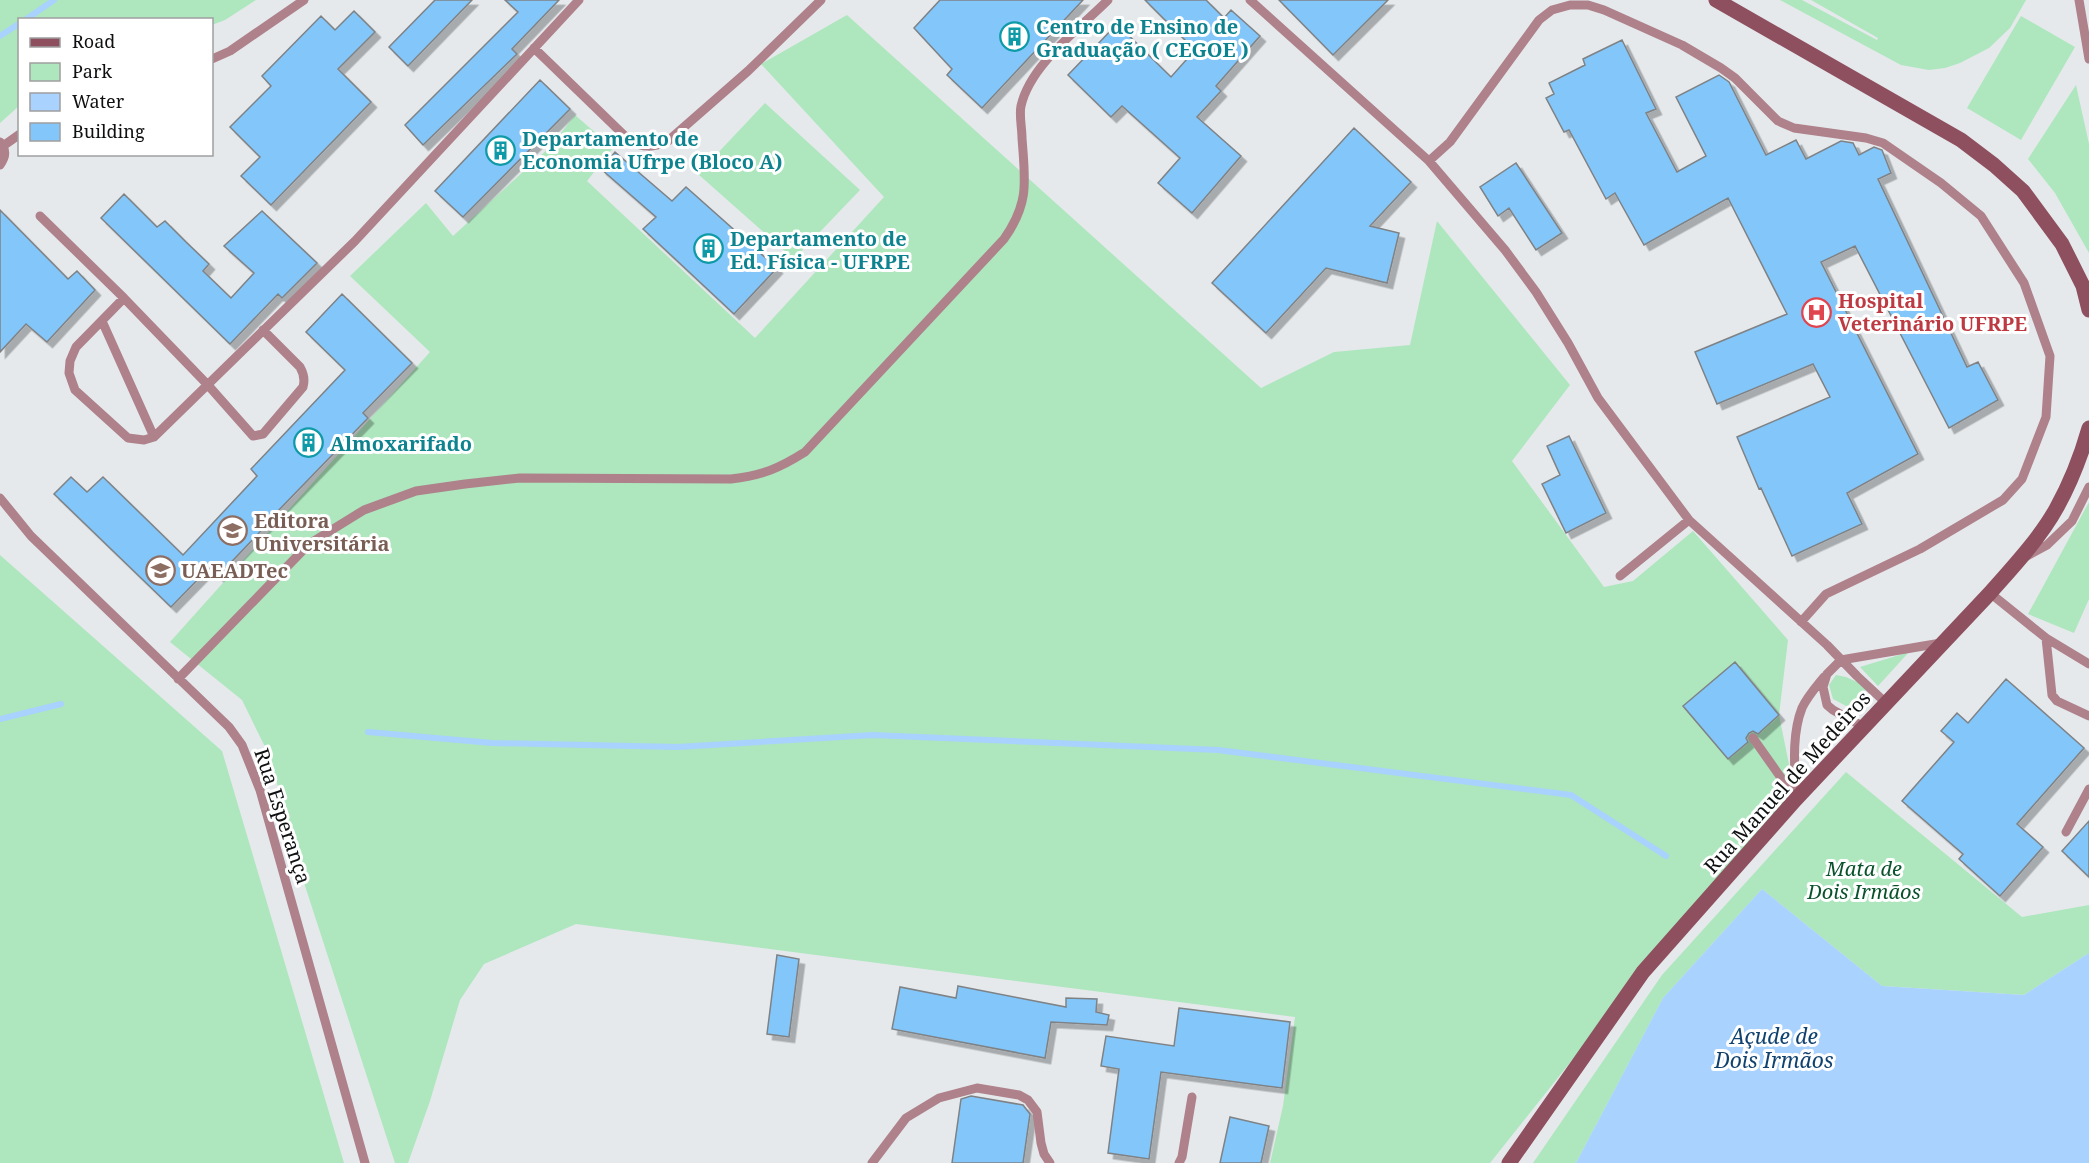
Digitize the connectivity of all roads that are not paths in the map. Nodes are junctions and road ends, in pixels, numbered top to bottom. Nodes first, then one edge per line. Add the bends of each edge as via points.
1 (304, 0) edge
2 (579, 0) edge
3 (821, 0) edge
4 (1108, 0) edge
5 (1250, 0) edge
6 (1716, 0) edge
7 (2079, 0) edge
8 (534, 48) junction
9 (213, 59) edge
10 (2089, 59) edge
11 (18, 135) edge
12 (2, 144) edge
13 (1429, 161) junction
14 (0, 165) edge
15 (40, 216) dead end
16 (124, 298) junction
17 (2089, 310) edge
18 (102, 321) junction
19 (263, 330) junction
20 (207, 384) junction
21 (2089, 428) edge
22 (154, 437) junction
23 (2089, 487) edge
24 (0, 498) edge
25 (1689, 520) junction
26 (2018, 561) junction
27 (1620, 576) dead end
28 (1990, 593) junction
29 (1801, 622) junction
30 (2046, 638) junction
31 (1943, 643) junction
32 (1841, 660) junction
33 (2089, 664) edge
34 (1827, 674) junction
35 (178, 679) junction
36 (1886, 703) junction
37 (2089, 716) edge
38 (1864, 727) junction
39 (1753, 738) dead end
40 (2089, 789) edge
41 (1796, 799) junction
42 (2066, 832) dead end
43 (1192, 1097) dead end
44 (365, 1163) edge
45 (872, 1163) edge
46 (1050, 1163) edge
47 (1179, 1163) edge
48 (1509, 1163) edge

1 - 9 lane
2 - 8 lane
3 - 8 lane via 748,71 658,146 637,145 629,140
4 - 35 lane via 1040,66 1027,87 1020,108 1026,182 1016,222 805,452 759,476 731,479 520,478 416,491 364,510 309,544
5 - 13 lane
6 - 17 main road via 1951,134 1994,165 2023,191 2062,244 2083,286
7 - 10 lane
8 - 19 lane via 355,241
11 - 12 lane
12 - 14 lane via 4,156
13 - 25 lane via 1536,292 1598,398
13 - 29 lane via 1450,142 1539,20 1561,7 1588,5 1682,45 1721,68 1778,120 1794,128 1883,143 1981,216 2024,283 2049,356 2046,417 2022,479 2003,500 1920,549 1826,594
15 - 16 lane
16 - 18 lane
16 - 20 lane
18 - 22 lane
18 - 22 lane via 76,347 70,361 69,373 75,390 128,438
19 - 20 lane
19 - 20 lane via 300,368 304,382 263,434 253,436
20 - 22 lane
21 - 26 main road, Rua Manuel de Medeiros via 2075,471 2055,511
23 - 26 lane via 2072,521 2047,545
24 - 35 lane, Rua Esperança via 30,536
25 - 27 lane
25 - 29 lane
26 - 28 main road, Rua Manuel de Medeiros
28 - 30 lane
28 - 31 main road, Rua Manuel de Medeiros
29 - 32 lane
30 - 33 lane
30 - 37 lane via 2052,695
31 - 32 lane
31 - 36 main road, Rua Manuel de Medeiros
32 - 34 lane
32 - 36 lane
34 - 38 lane via 1823,687 1827,705
34 - 41 lane via 1802,709 1797,730
35 - 44 lane, Rua Esperança via 229,727 251,766
36 - 38 main road, Rua Manuel de Medeiros
38 - 41 main road, Rua Manuel de Medeiros
39 - 41 lane
40 - 42 lane
41 - 48 main road, Rua Manuel de Medeiros via 1643,972
43 - 47 lane
45 - 46 lane via 906,1118 939,1098 977,1088 1028,1100 1037,1112 1041,1143

